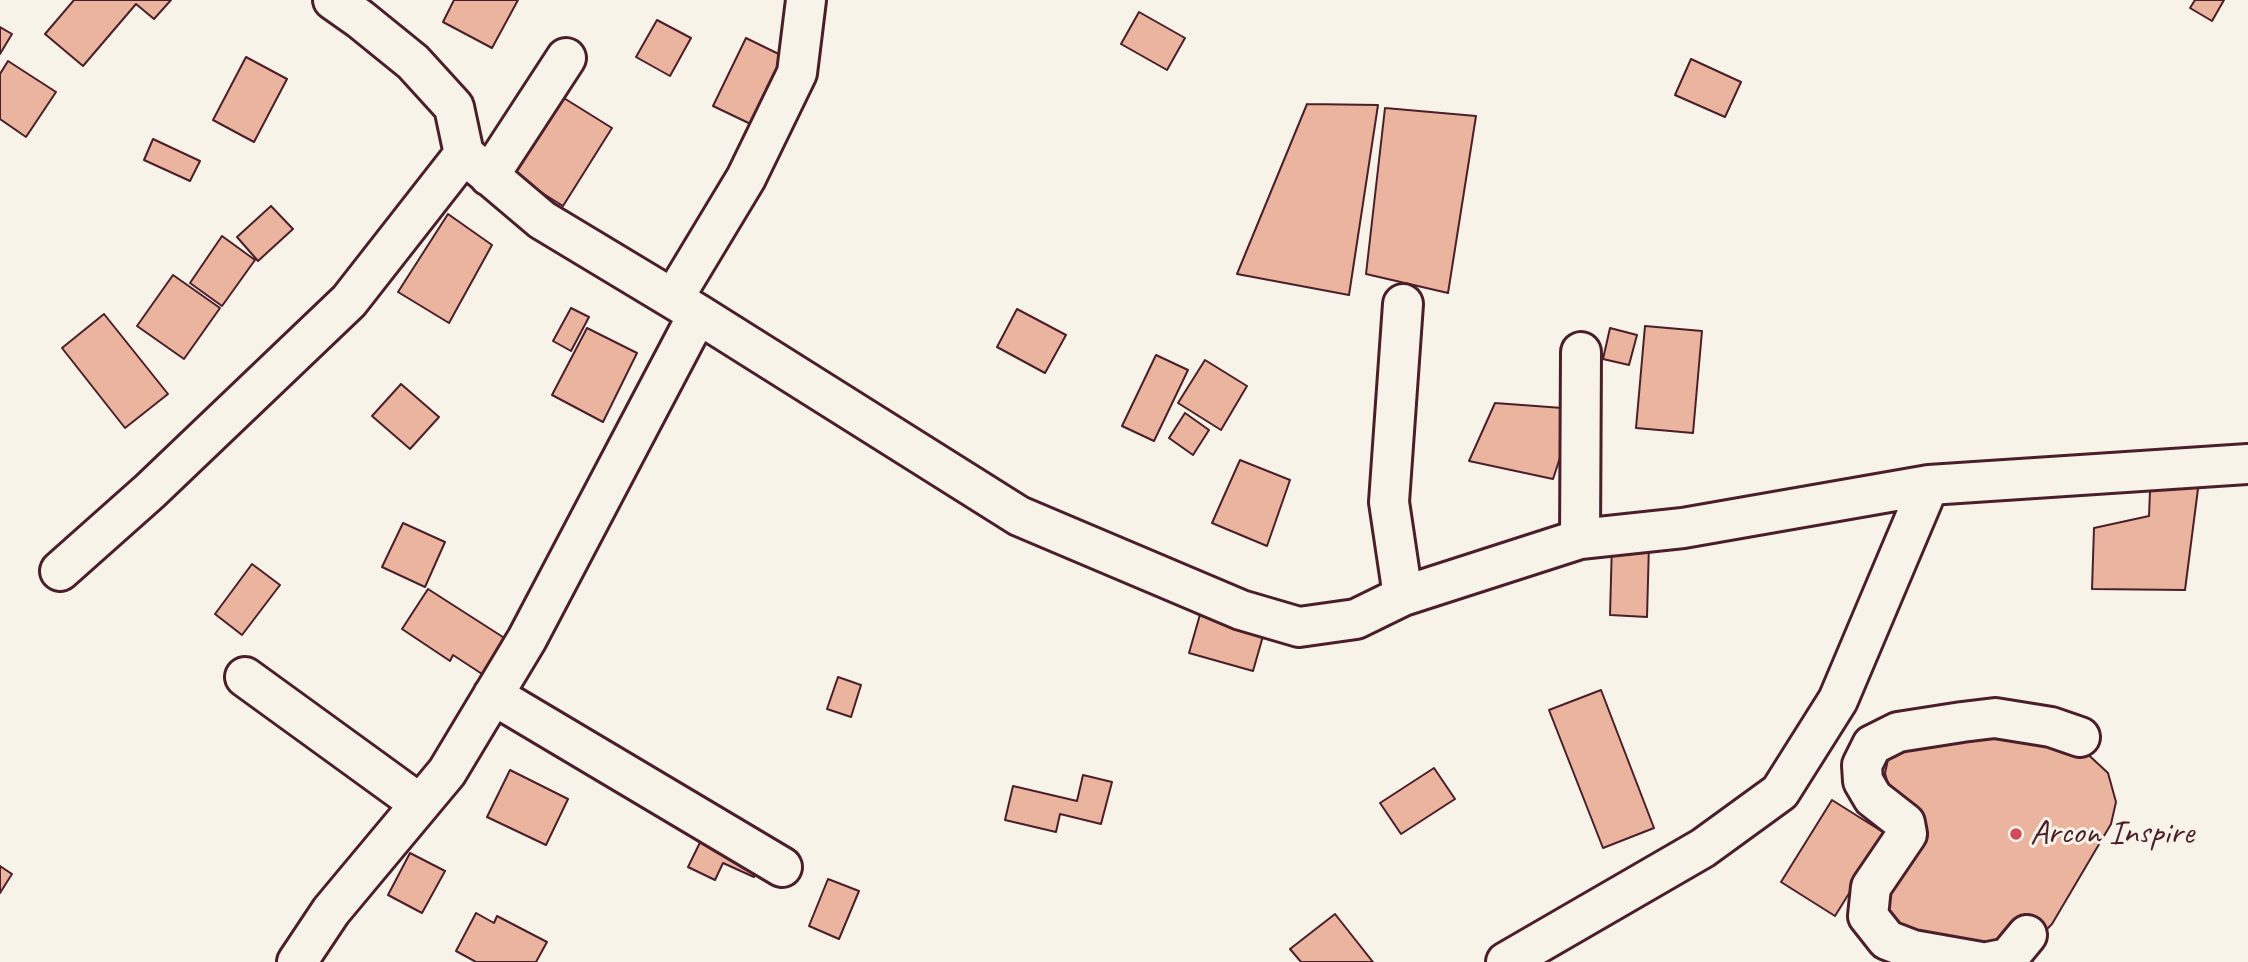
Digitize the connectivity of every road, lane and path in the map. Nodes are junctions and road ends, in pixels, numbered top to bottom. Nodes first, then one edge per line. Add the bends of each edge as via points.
1 (333, 0) edge
2 (806, 0) edge
3 (566, 58) dead end
4 (476, 165) junction
5 (1403, 304) dead end
6 (686, 306) junction
7 (1581, 352) dead end
8 (2248, 464) edge
9 (1928, 485) junction
10 (1580, 539) junction
11 (60, 571) dead end
12 (1403, 596) junction
13 (245, 677) dead end
14 (493, 695) junction
15 (2080, 737) dead end
16 (1813, 739) junction
17 (1862, 765) junction
18 (420, 804) junction
19 (782, 867) dead end
20 (2026, 935) dead end
21 (297, 962) edge
22 (1506, 962) edge
23 (1981, 962) edge
24 (1987, 962) edge

1 - 4 street via 413,62 454,107
2 - 6 street via 797,73
3 - 4 street
4 - 6 street via 542,220
4 - 11 street via 349,301
5 - 12 street via 1389,502
6 - 12 street via 1019,516 1241,611 1298,628 1356,619
6 - 14 street via 527,639
7 - 10 street
8 - 9 street
9 - 10 street via 1683,528
9 - 16 street via 1838,700
10 - 12 street
13 - 18 street
14 - 18 street via 447,772
14 - 19 street
15 - 17 street via 1995,718 1962,722 1898,732 1872,745
16 - 17 street
16 - 22 street via 1780,792 1703,848
17 - 23 street via 1873,798 1905,824 1907,834 1871,887 1868,916 1887,940 1913,950
18 - 21 street via 331,911
20 - 24 street via 2008,958

